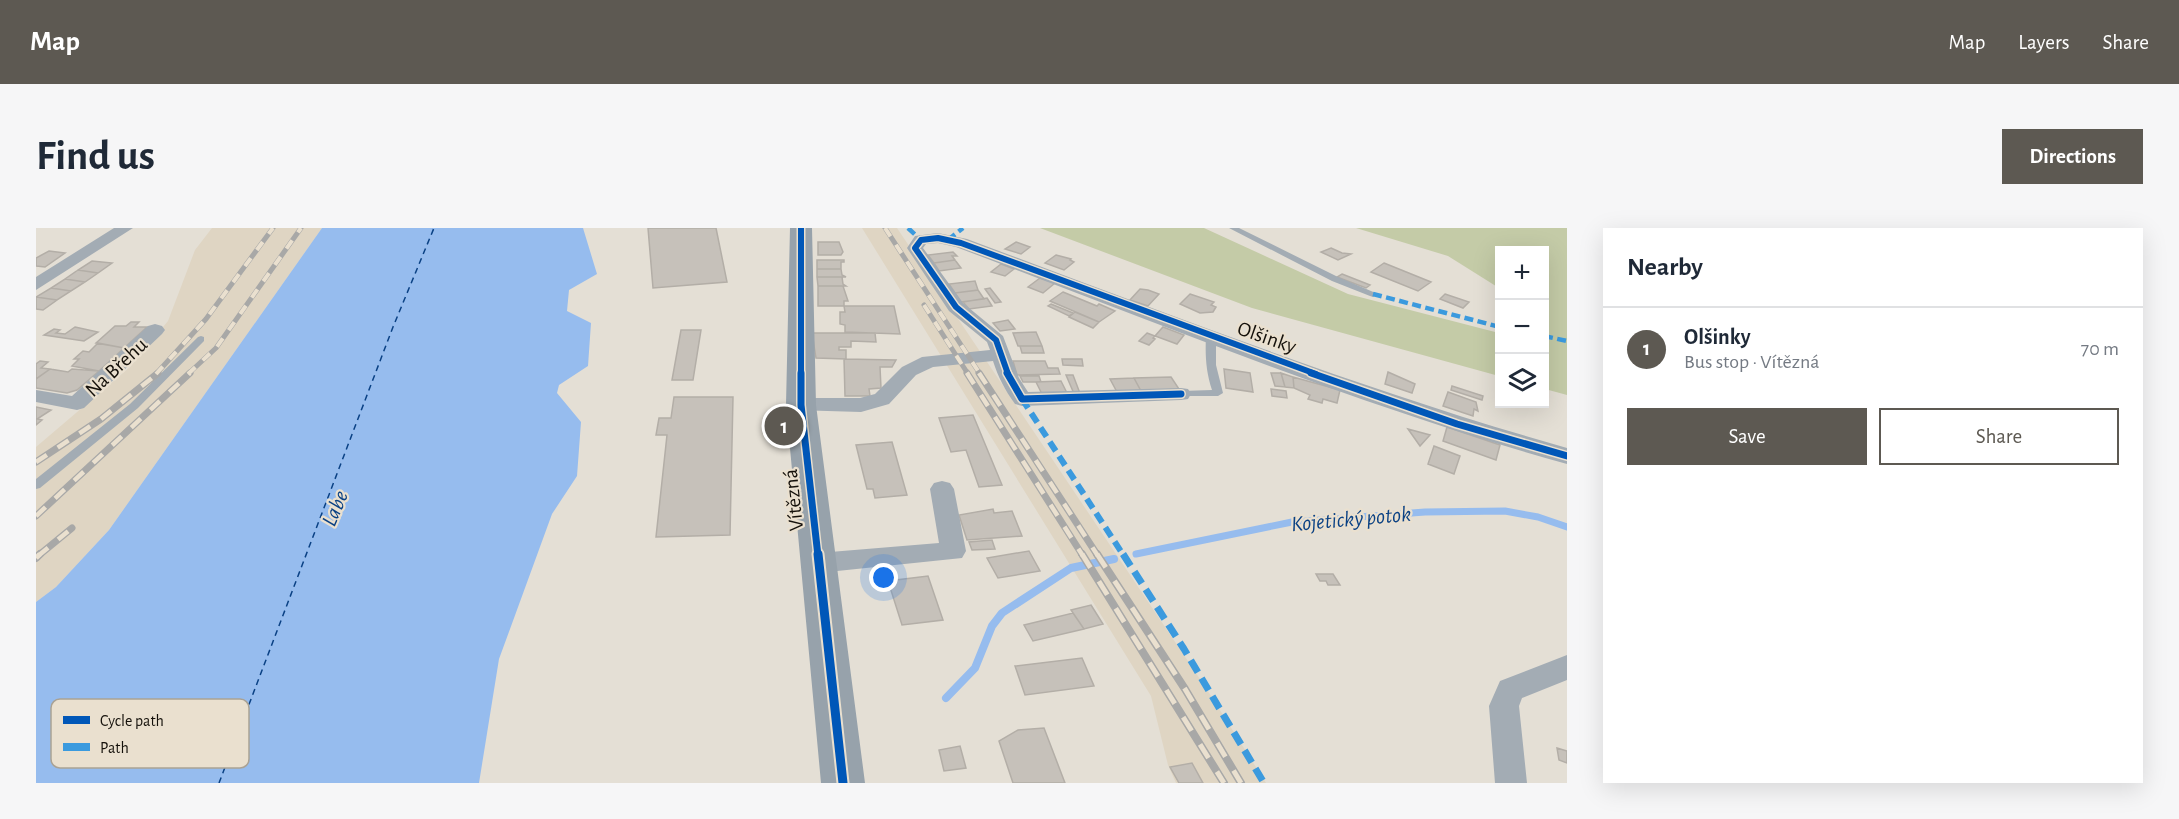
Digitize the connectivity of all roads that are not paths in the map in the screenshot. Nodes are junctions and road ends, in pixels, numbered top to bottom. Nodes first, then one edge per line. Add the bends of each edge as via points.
1 (125, 228) edge
2 (801, 228) edge
3 (1233, 228) edge
4 (36, 285) edge
5 (1373, 294) dead end
6 (155, 330) dead end
7 (1211, 337) junction
8 (201, 339) dead end
9 (1000, 355) junction
10 (1181, 394) joint
11 (36, 396) edge
12 (801, 405) junction
13 (1567, 456) edge
14 (36, 485) edge
15 (942, 489) dead end
16 (818, 563) junction
17 (1567, 667) edge
18 (843, 783) edge
19 (1511, 783) edge

1 - 4 street
2 - 12 main road, Vítězná
3 - 5 lane
6 - 11 street, Na Břehu via 76,403
7 - 9 street, Olšinky via 961,243 938,238 921,240 915,248 956,307 996,340
7 - 10 lane via 1209,354 1218,393
7 - 13 street, Olšinky via 1457,424
8 - 14 lane via 134,406
9 - 10 street, Olšinky via 1022,399
9 - 12 street via 929,361 909,371 882,399 861,405
12 - 16 main road, Vítězná
15 - 16 street via 953,551
16 - 18 main road, Vítězná
17 - 19 street via 1510,690 1504,706

